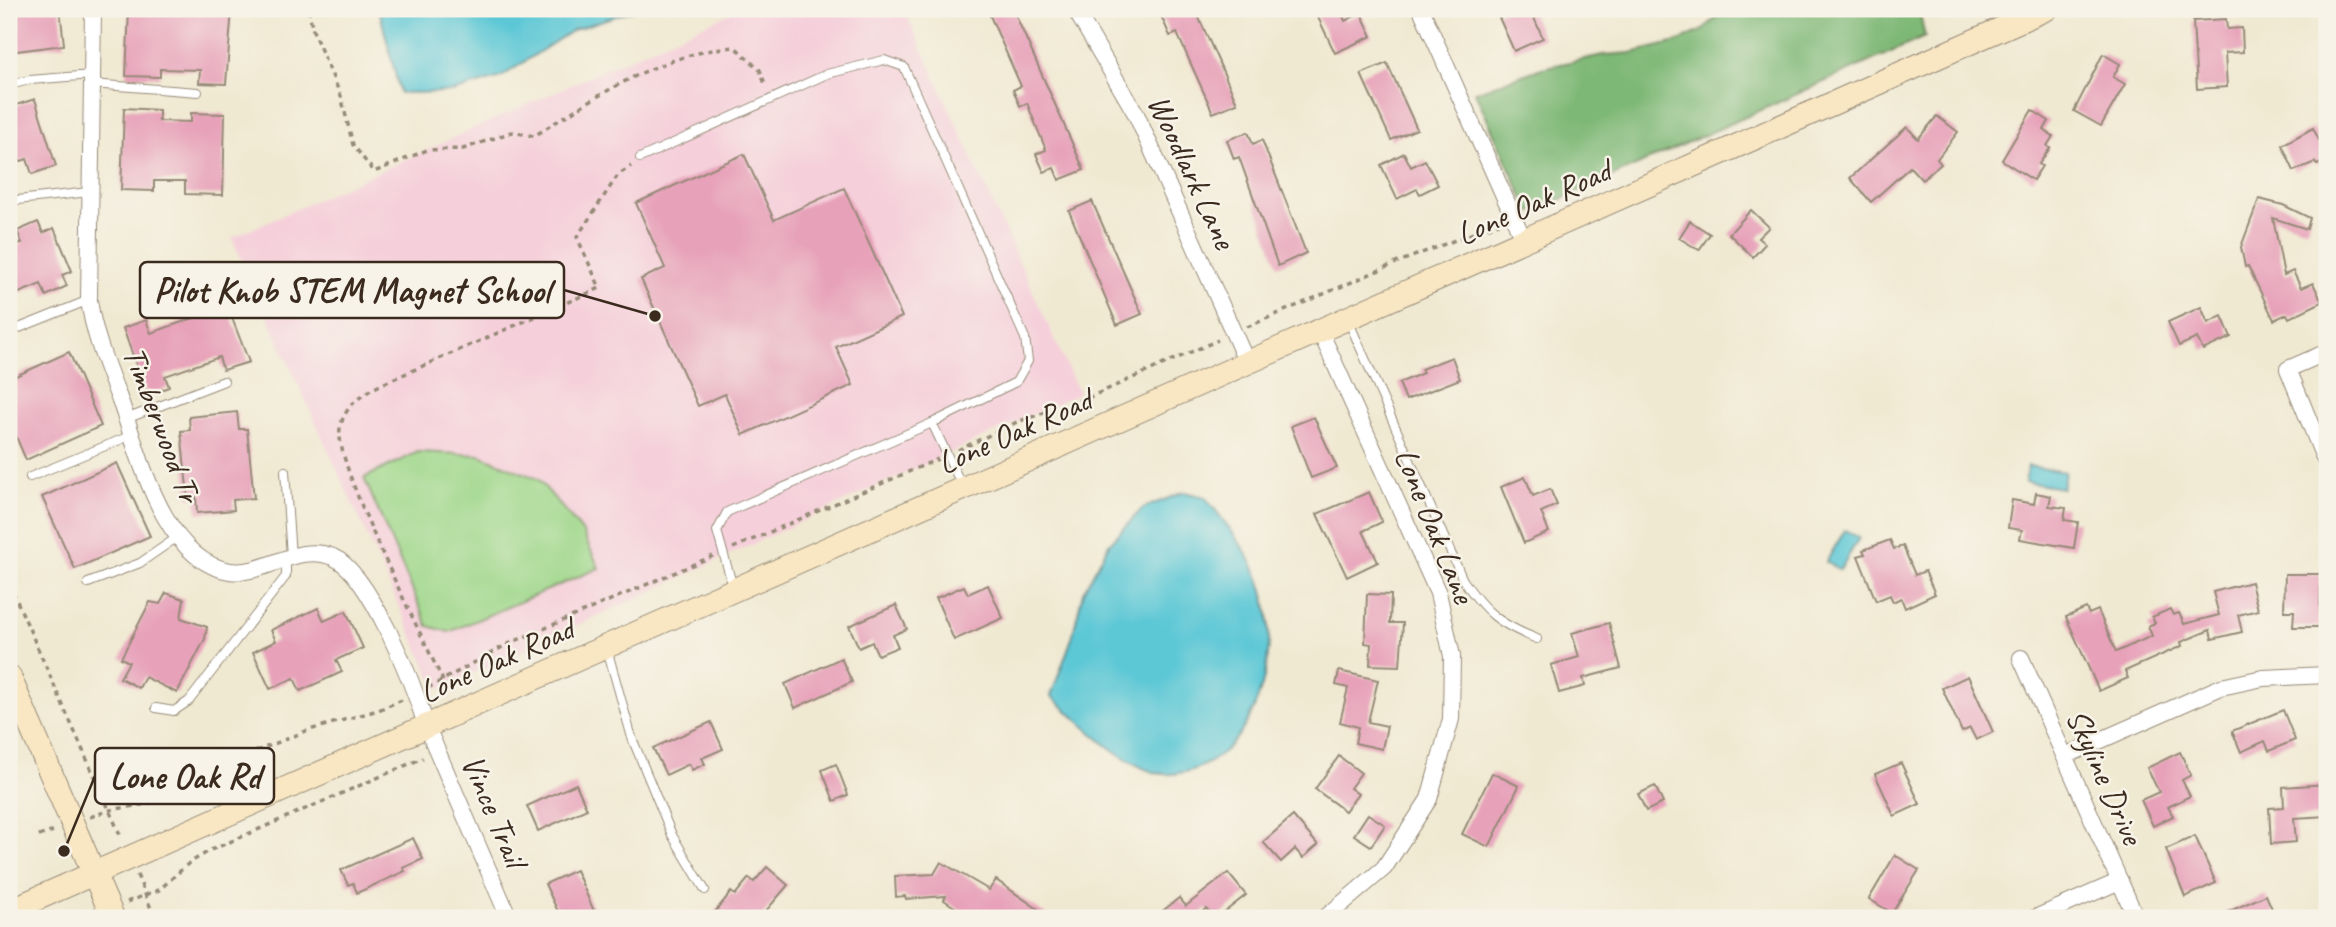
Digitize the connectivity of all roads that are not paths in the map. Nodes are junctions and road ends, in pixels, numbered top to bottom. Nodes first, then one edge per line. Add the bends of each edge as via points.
1 (93, 9) edge
2 (1075, 9) edge
3 (1421, 9) edge
4 (2046, 9) edge
5 (91, 79) junction
6 (9, 85) edge
7 (198, 92) dead end
8 (640, 159) road end
9 (89, 192) junction
10 (9, 201) edge
11 (1524, 241) junction
12 (89, 300) junction
13 (1347, 319) junction
14 (1320, 331) junction
15 (9, 332) edge
16 (2327, 352) edge
17 (1247, 363) junction
18 (223, 381) dead end
19 (126, 419) junction
20 (932, 423) junction
21 (132, 435) junction
22 (2327, 465) edge
23 (285, 471) dead end
24 (30, 477) dead end
25 (964, 489) junction
26 (179, 536) junction
27 (288, 557) junction
28 (88, 583) dead end
29 (734, 590) junction
30 (1537, 639) dead end
31 (606, 646) junction
32 (2021, 658) dead end
33 (2327, 675) edge
34 (9, 676) edge
35 (156, 708) dead end
36 (426, 726) junction
37 (2065, 756) junction
38 (93, 873) junction
39 (2120, 881) junction
40 (705, 890) dead end
41 (9, 911) edge
42 (113, 918) edge
43 (509, 918) edge
44 (1325, 918) edge
45 (2035, 918) edge
46 (2136, 918) edge

1 - 5 street, Timberwood Tr
2 - 17 street, Woodlark Lane via 1136,114
3 - 11 street
4 - 11 main road, Lone Oak Road
5 - 6 lane via 47,78
5 - 7 lane
5 - 9 street, Timberwood Tr
8 - 20 lane via 827,74 884,60 904,67 1025,338 1028,361 1016,382
9 - 10 lane
9 - 12 street, Timberwood Tr
11 - 13 main road, Lone Oak Road
12 - 15 lane
12 - 19 street, Timberwood Tr
13 - 14 main road, Lone Oak Road
13 - 30 lane via 1463,580 1481,606 1503,625
14 - 17 main road, Lone Oak Road
14 - 44 street, Lone Oak Lane via 1438,593 1452,656 1451,719 1429,799 1384,868
16 - 22 street via 2288,369
17 - 25 main road, Lone Oak Road
18 - 19 lane
19 - 21 street, Timberwood Tr
20 - 25 lane
20 - 29 lane via 727,512 717,531
21 - 24 lane
21 - 26 street, Timberwood Tr via 159,506
23 - 27 lane
25 - 29 main road, Lone Oak Road
26 - 27 street, Timberwood Tr via 205,562 224,570 257,570
26 - 28 lane via 139,563
27 - 35 lane via 286,576 189,701 173,711
27 - 36 street, Timberwood Tr via 308,553 332,557 352,570 416,694
29 - 31 main road, Lone Oak Road
31 - 36 main road, Lone Oak Road
31 - 40 lane via 632,738 672,835
32 - 37 street, Skyline Drive
33 - 37 street via 2263,678 2221,687
34 - 38 main road
36 - 38 main road, Lone Oak Road
36 - 43 street, Vince Trail
37 - 39 street, Skyline Drive
38 - 41 main road, Lone Oak Road
38 - 42 main road
39 - 45 street
39 - 46 street, Skyline Drive

